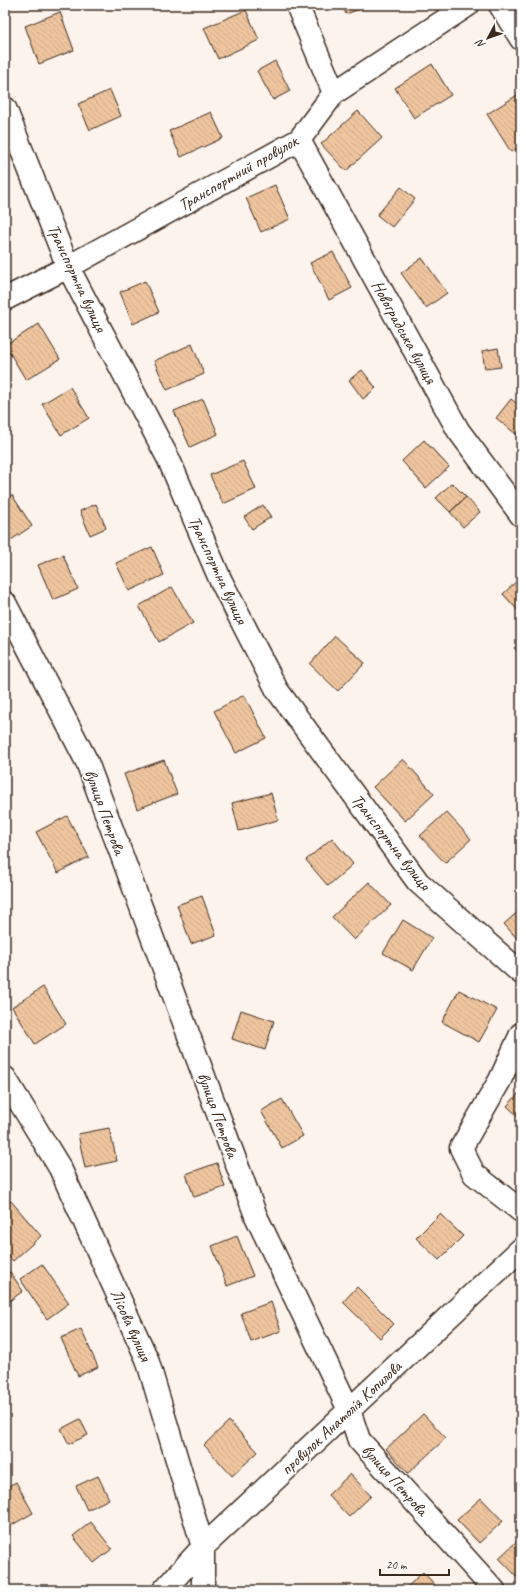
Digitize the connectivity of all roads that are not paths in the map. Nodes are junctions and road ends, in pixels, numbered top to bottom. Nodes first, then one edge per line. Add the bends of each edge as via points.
1 (297, 5) edge
2 (468, 5) edge
3 (500, 5) edge
4 (521, 39) edge
5 (334, 93) junction
6 (5, 108) edge
7 (299, 140) junction
8 (68, 267) junction
9 (5, 299) edge
10 (521, 515) edge
11 (5, 603) edge
12 (521, 973) edge
13 (521, 1034) edge
14 (5, 1078) edge
15 (521, 1211) edge
16 (521, 1248) edge
17 (349, 1410) junction
18 (204, 1547) junction
19 (164, 1590) edge
20 (203, 1590) edge
21 (494, 1590) edge

1 - 5 street
2 - 5 street, Транспортний провулок
3 - 4 street
5 - 7 street, Транспортний провулок
6 - 8 street, Транспортна вулиця
7 - 8 street, Транспортний провулок
7 - 10 street, Новоградська вулиця via 458,430
8 - 9 street, Транспортний провулок
8 - 12 street, Транспортна вулиця via 169,460 220,579 277,690 418,882
11 - 17 street, вулиця Петрова via 87,762 256,1216
13 - 15 street via 500,1080 461,1148 474,1174
14 - 18 street, Лісова вулиця via 60,1168 147,1359
16 - 17 street, провулок Анатолія Копилова
17 - 18 street, провулок Анатолія Копилова
17 - 21 street, вулиця Петрова via 359,1440
18 - 19 street, провулок Анатолія Копилова
18 - 20 street, Лісова вулиця

